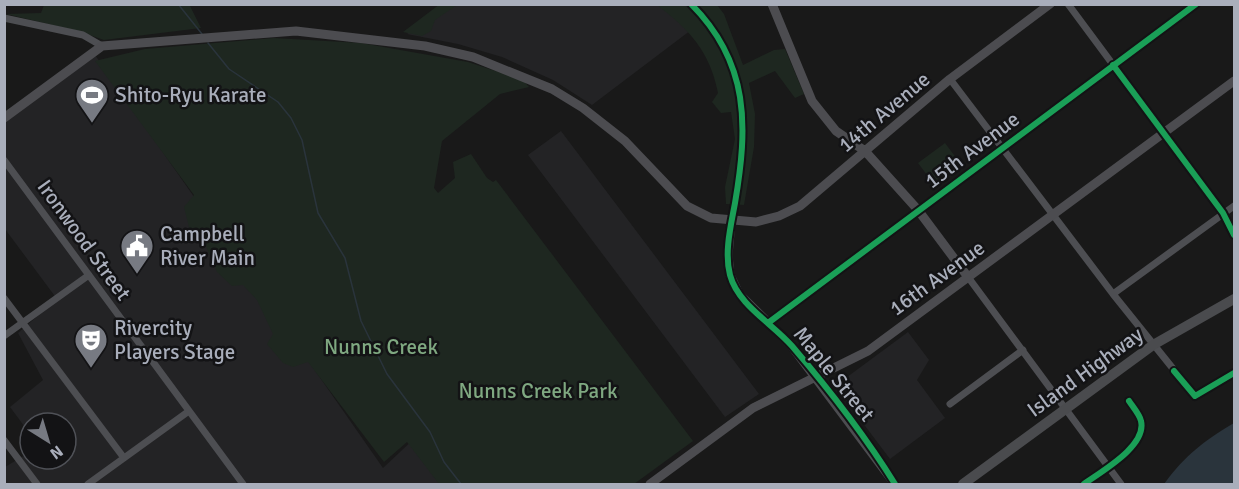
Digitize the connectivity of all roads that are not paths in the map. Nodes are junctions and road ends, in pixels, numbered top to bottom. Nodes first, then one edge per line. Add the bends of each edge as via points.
1 (772, 4) edge
2 (1050, 4) edge
3 (1068, 4) edge
4 (1196, 4) edge
5 (4, 18) edge
6 (102, 46) junction
7 (1113, 65) junction
8 (950, 79) junction
9 (1234, 81) edge
10 (4, 118) edge
11 (1163, 133) junction
12 (1002, 148) junction
13 (865, 151) junction
14 (4, 160) edge
15 (1234, 206) edge
16 (918, 210) junction
17 (1223, 213) junction
18 (1053, 214) junction
19 (731, 222) junction
20 (1234, 235) edge
21 (89, 275) junction
22 (968, 277) junction
23 (1113, 294) junction
24 (4, 298) edge
25 (1234, 299) edge
26 (22, 322) junction
27 (768, 323) junction
28 (4, 336) edge
29 (1153, 345) junction
30 (1023, 350) junction
31 (1234, 373) edge
32 (815, 377) junction
33 (1130, 401) dead end
34 (950, 404) dead end
35 (1066, 408) junction
36 (189, 411) junction
37 (4, 440) edge
38 (124, 458) junction
39 (1108, 466) junction
40 (38, 484) edge
41 (88, 484) edge
42 (243, 484) edge
43 (651, 484) edge
44 (895, 484) edge
45 (963, 484) edge
46 (1084, 484) edge
47 (1121, 484) edge

1 - 13 street via 813,101 836,131
2 - 8 street, 14th Avenue
3 - 7 street
4 - 7 street, 15th Avenue
5 - 6 street via 83,36
6 - 10 street
6 - 19 street, 14th Avenue via 296,31 425,46 473,57 552,89 583,108 625,141 687,206 711,218
7 - 11 street
7 - 12 street, 15th Avenue
8 - 12 street
8 - 13 street, 14th Avenue
9 - 11 street, 16th Avenue
11 - 17 street
11 - 18 street, 16th Avenue
12 - 16 street, 15th Avenue
12 - 18 street
13 - 16 street
13 - 19 street, 14th Avenue via 800,206 759,221
14 - 21 street, Ironwood Street
15 - 17 street
16 - 22 street
16 - 27 street, 15th Avenue
17 - 20 street
17 - 23 street
18 - 22 street, 16th Avenue
18 - 23 street
19 - 27 street, Maple Street via 730,274 738,294
21 - 26 street
21 - 36 street, Ironwood Street
22 - 30 street
22 - 32 street, 16th Avenue via 868,351
23 - 29 street
24 - 26 street
25 - 29 main road, Island Highway
26 - 28 street
26 - 38 street
27 - 32 street, Maple Street
29 - 31 street via 1195,396
29 - 35 main road, Island Highway
30 - 34 street
30 - 35 street
32 - 43 street, 16th Avenue via 753,408
32 - 44 street, Maple Street
33 - 39 street via 1141,421 1141,434 1135,445
35 - 39 street
35 - 45 main road, Island Highway
36 - 38 street
36 - 42 street, Ironwood Street
37 - 40 street
38 - 41 street
39 - 46 street
39 - 47 street

